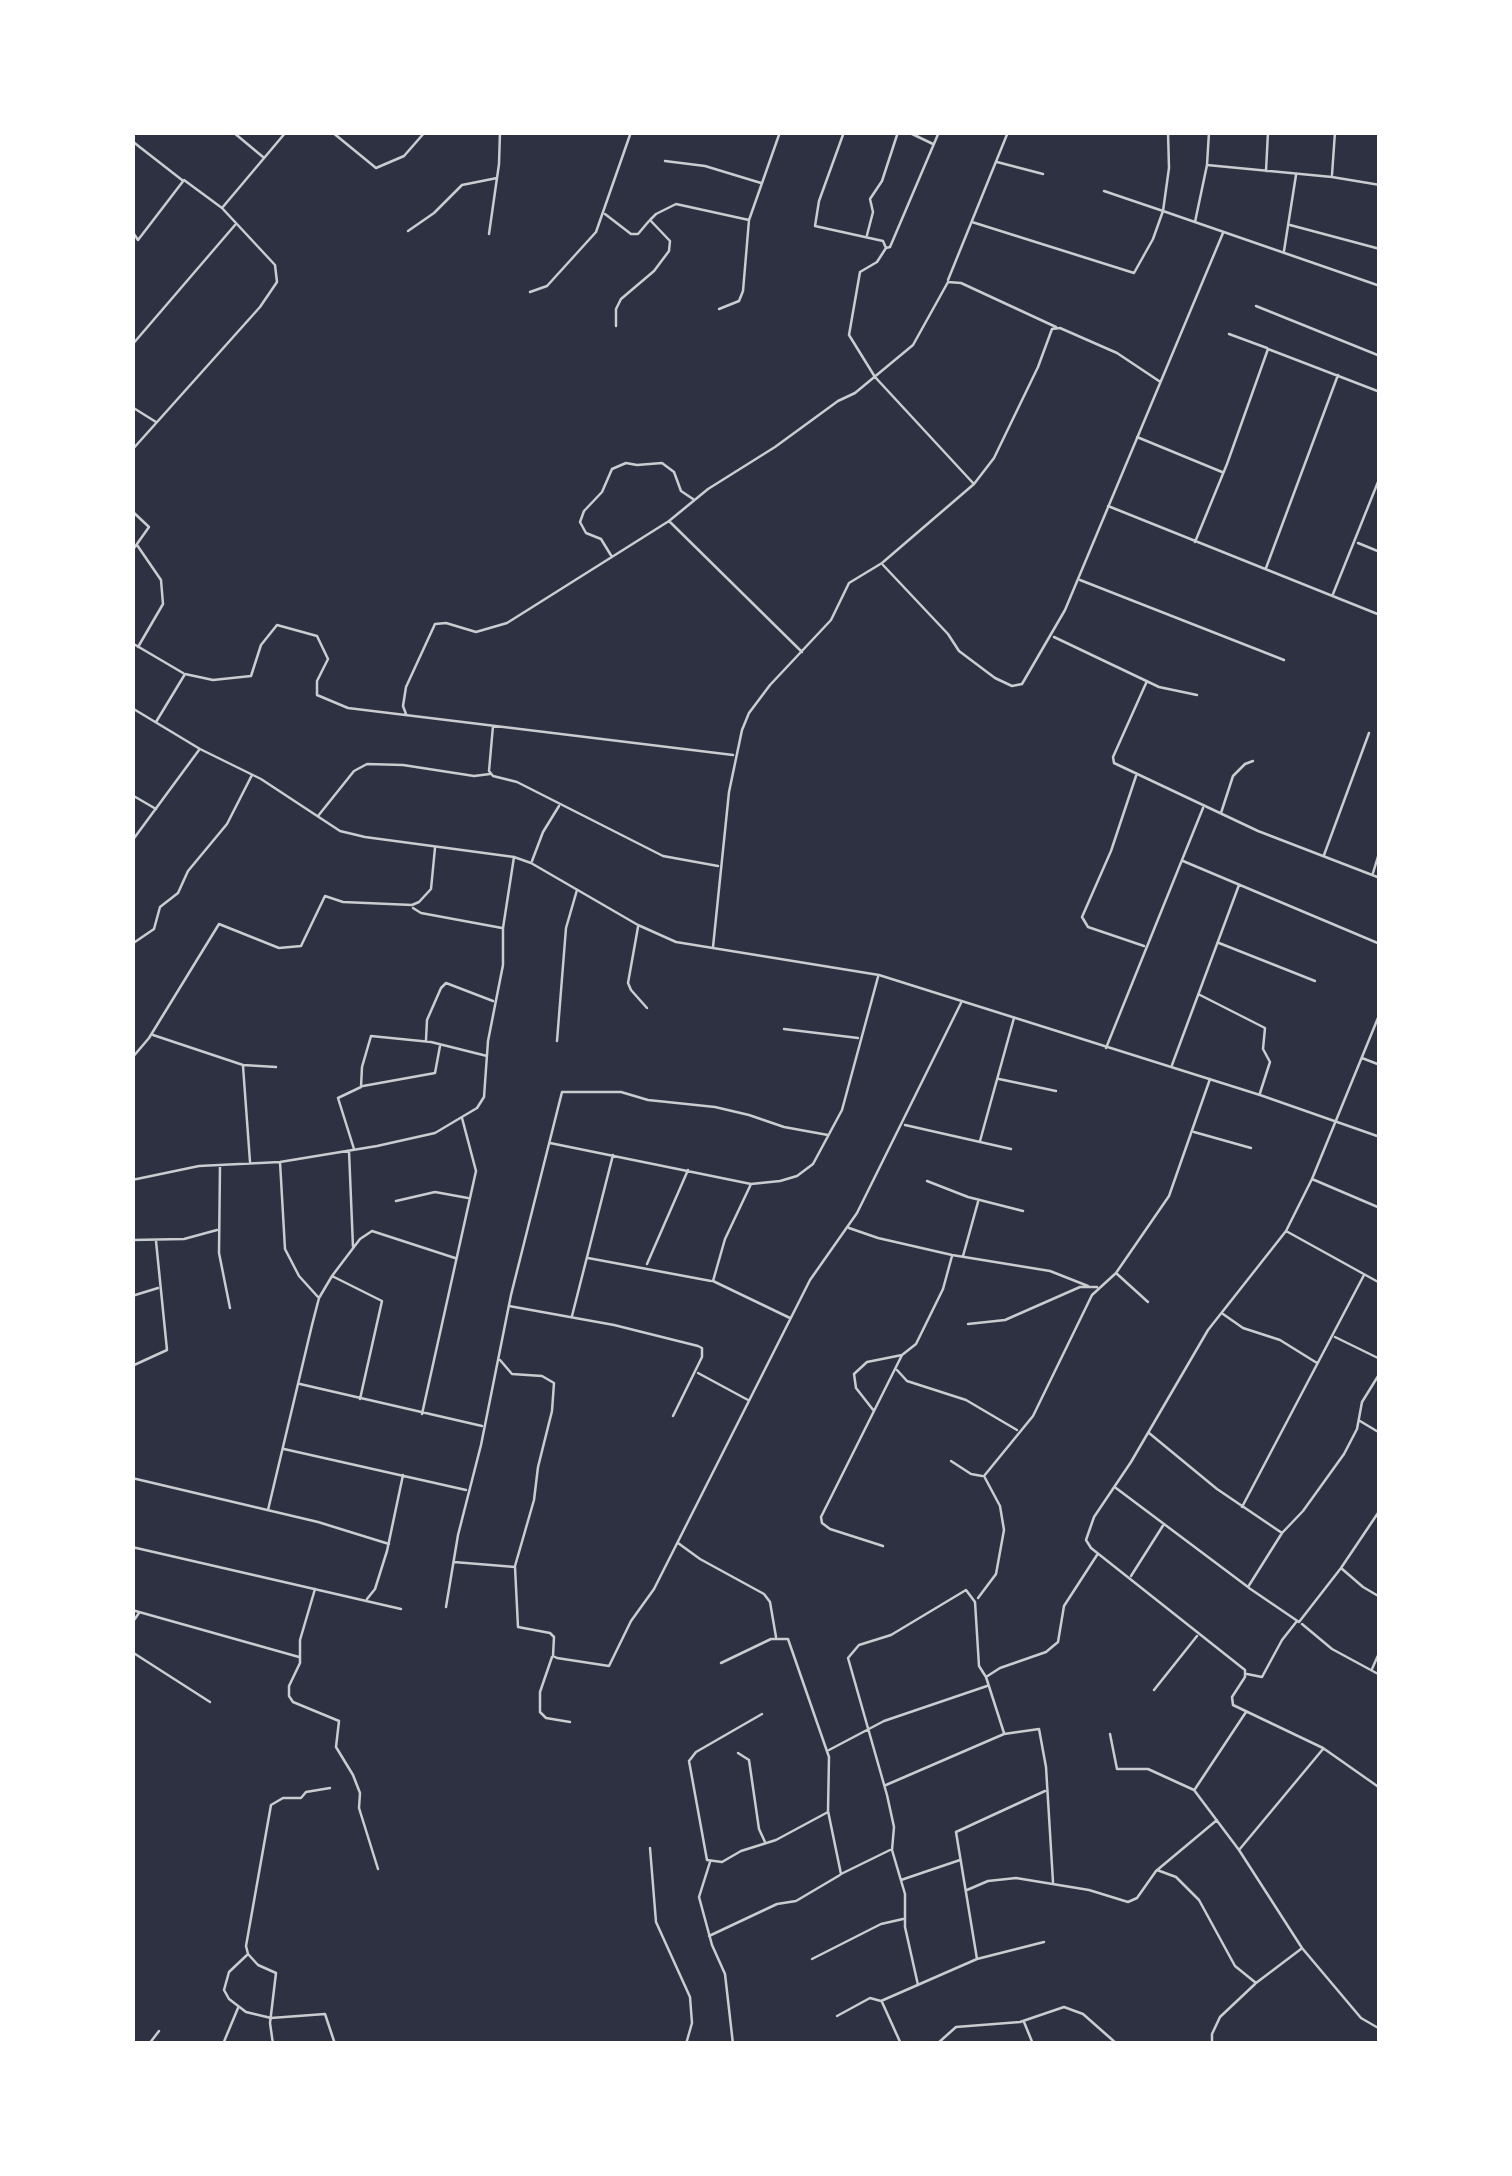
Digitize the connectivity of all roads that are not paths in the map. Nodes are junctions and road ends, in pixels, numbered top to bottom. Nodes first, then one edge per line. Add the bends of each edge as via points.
1 (233, 132) edge
2 (286, 132) edge
3 (425, 132) edge
4 (500, 132) edge
5 (630, 132) edge
6 (780, 132) edge
7 (844, 132) edge
8 (898, 132) edge
9 (908, 132) edge
10 (939, 132) edge
11 (1008, 132) edge
12 (1168, 132) edge
13 (1209, 132) edge
14 (1268, 132) edge
15 (1334, 132) edge
16 (334, 133) edge
17 (132, 141) edge
18 (934, 145) junction
19 (265, 158) junction
20 (665, 161) dead end
21 (997, 162) junction
22 (1207, 165) junction
23 (1266, 172) junction
24 (1043, 174) dead end
25 (1296, 175) junction
26 (1332, 177) junction
27 (497, 178) junction
28 (184, 180) junction
29 (761, 184) junction
30 (1380, 185) edge
31 (1104, 191) dead end
32 (222, 208) junction
33 (1163, 211) junction
34 (604, 213) junction
35 (650, 220) junction
36 (749, 220) junction
37 (972, 222) junction
38 (1195, 223) junction
39 (236, 224) junction
40 (1290, 225) junction
41 (132, 231) edge
42 (408, 232) dead end
43 (488, 234) dead end
44 (1223, 234) junction
45 (866, 237) junction
46 (138, 240) junction
47 (132, 247) edge
48 (886, 248) junction
49 (1380, 249) edge
50 (1284, 253) junction
51 (948, 282) junction
52 (1380, 286) edge
53 (530, 292) dead end
54 (1256, 306) dead end
55 (719, 309) dead end
56 (616, 326) dead end
57 (1056, 327) junction
58 (1228, 334) dead end
59 (132, 345) edge
60 (1268, 349) junction
61 (1380, 356) edge
62 (1338, 375) junction
63 (875, 378) junction
64 (1159, 381) junction
65 (1380, 392) edge
66 (132, 407) edge
67 (157, 422) junction
68 (1136, 437) junction
69 (132, 450) edge
70 (1223, 473) junction
71 (1380, 478) edge
72 (974, 484) junction
73 (694, 500) junction
74 (1108, 506) junction
75 (132, 510) edge
76 (669, 521) junction
77 (1195, 542) junction
78 (1355, 542) junction
79 (137, 545) junction
80 (132, 551) edge
81 (1380, 552) edge
82 (612, 558) junction
83 (882, 564) junction
84 (1265, 570) junction
85 (1078, 578) junction
86 (1333, 595) junction
87 (1380, 615) edge
88 (1052, 636) junction
89 (132, 643) edge
90 (138, 647) junction
91 (803, 652) junction
92 (1284, 660) dead end
93 (185, 674) junction
94 (1146, 681) junction
95 (1197, 695) dead end
96 (132, 708) edge
97 (406, 714) junction
98 (156, 722) junction
99 (494, 726) junction
100 (1370, 733) dead end
101 (200, 749) junction
102 (735, 755) junction
103 (1253, 761) dead end
104 (252, 774) junction
105 (490, 774) junction
106 (1136, 775) junction
107 (132, 795) edge
108 (560, 805) junction
109 (1204, 806) junction
110 (156, 808) junction
111 (1221, 814) junction
112 (318, 817) junction
113 (132, 841) edge
114 (436, 846) junction
115 (1380, 850) edge
116 (514, 857) junction
117 (1323, 857) junction
118 (1181, 860) junction
119 (531, 863) junction
120 (720, 866) junction
121 (1372, 875) junction
122 (1380, 878) edge
123 (1239, 885) junction
124 (577, 890) junction
125 (412, 905) junction
126 (638, 925) junction
127 (503, 928) junction
128 (1218, 942) junction
129 (132, 944) edge
130 (1380, 944) edge
131 (1145, 946) junction
132 (713, 949) junction
133 (879, 976) junction
134 (1315, 981) dead end
135 (1198, 995) junction
136 (962, 1001) junction
137 (495, 1002) junction
138 (647, 1008) dead end
139 (1380, 1013) edge
140 (1014, 1018) junction
141 (784, 1029) dead end
142 (151, 1035) junction
143 (860, 1038) junction
144 (426, 1041) junction
145 (557, 1041) dead end
146 (440, 1044) junction
147 (1106, 1048) junction
148 (487, 1056) junction
149 (132, 1058) edge
150 (1361, 1058) junction
151 (242, 1065) junction
152 (1380, 1065) edge
153 (1171, 1066) junction
154 (276, 1067) dead end
155 (997, 1078) junction
156 (1210, 1079) junction
157 (362, 1087) junction
158 (1056, 1091) dead end
159 (1260, 1094) junction
160 (462, 1117) junction
161 (903, 1124) junction
162 (1335, 1124) junction
163 (1193, 1132) junction
164 (828, 1135) junction
165 (1380, 1138) edge
166 (980, 1141) junction
167 (550, 1143) junction
168 (1250, 1148) dead end
169 (1011, 1149) dead end
170 (354, 1150) junction
171 (348, 1152) junction
172 (613, 1155) junction
173 (280, 1162) junction
174 (220, 1164) junction
175 (250, 1164) junction
176 (688, 1169) junction
177 (1312, 1179) junction
178 (132, 1180) edge
179 (927, 1182) dead end
180 (751, 1184) junction
181 (470, 1198) junction
182 (979, 1200) junction
183 (396, 1201) dead end
184 (1380, 1208) edge
185 (1024, 1212) dead end
186 (848, 1227) junction
187 (218, 1229) junction
188 (1286, 1231) junction
189 (132, 1240) edge
190 (156, 1241) junction
191 (353, 1249) junction
192 (952, 1255) junction
193 (962, 1256) junction
194 (455, 1258) junction
195 (588, 1258) junction
196 (646, 1266) junction
197 (1116, 1274) junction
198 (1364, 1275) junction
199 (332, 1276) junction
200 (713, 1281) junction
201 (1380, 1283) edge
202 (1088, 1286) junction
203 (160, 1288) junction
204 (1098, 1288) junction
205 (132, 1296) edge
206 (319, 1298) junction
207 (1148, 1302) dead end
208 (508, 1306) junction
209 (230, 1308) dead end
210 (1221, 1312) junction
211 (572, 1318) junction
212 (791, 1319) junction
213 (968, 1324) dead end
214 (1334, 1336) junction
215 (902, 1355) junction
216 (499, 1359) junction
217 (1380, 1359) edge
218 (1318, 1364) junction
219 (132, 1366) edge
220 (896, 1369) junction
221 (696, 1372) junction
222 (1380, 1373) edge
223 (299, 1384) junction
224 (360, 1400) junction
225 (749, 1400) junction
226 (874, 1411) junction
227 (422, 1414) junction
228 (672, 1416) dead end
229 (1360, 1421) junction
230 (484, 1426) junction
231 (1018, 1431) junction
232 (1148, 1432) junction
233 (1380, 1433) edge
234 (282, 1448) junction
235 (952, 1461) dead end
236 (403, 1475) junction
237 (984, 1476) junction
238 (132, 1478) edge
239 (1115, 1486) junction
240 (469, 1490) junction
241 (1242, 1507) junction
242 (268, 1510) junction
243 (1380, 1510) edge
244 (1165, 1524) junction
245 (1282, 1533) junction
246 (677, 1542) junction
247 (389, 1544) junction
248 (883, 1546) dead end
249 (132, 1547) edge
250 (1098, 1554) junction
251 (454, 1562) junction
252 (515, 1566) junction
253 (1341, 1568) junction
254 (1130, 1578) junction
255 (1248, 1588) junction
256 (315, 1589) junction
257 (1380, 1596) edge
258 (978, 1598) dead end
259 (366, 1600) junction
260 (401, 1608) dead end
261 (446, 1608) dead end
262 (132, 1610) edge
263 (140, 1611) junction
264 (1298, 1621) junction
265 (132, 1623) edge
266 (1199, 1634) junction
267 (776, 1638) junction
268 (1380, 1651) edge
269 (132, 1652) edge
270 (553, 1656) junction
271 (300, 1657) junction
272 (722, 1663) dead end
273 (1372, 1670) junction
274 (1246, 1674) junction
275 (1380, 1675) edge
276 (986, 1678) junction
277 (987, 1686) junction
278 (1154, 1690) dead end
279 (210, 1702) dead end
280 (1246, 1712) junction
281 (762, 1714) dead end
282 (570, 1722) dead end
283 (870, 1729) junction
284 (1004, 1734) junction
285 (1110, 1734) dead end
286 (1324, 1748) junction
287 (828, 1751) junction
288 (738, 1753) dead end
289 (885, 1785) junction
290 (330, 1788) dead end
291 (1380, 1788) edge
292 (1048, 1790) junction
293 (1194, 1790) junction
294 (828, 1812) junction
295 (1218, 1819) junction
296 (766, 1844) junction
297 (650, 1848) dead end
298 (892, 1850) junction
299 (1240, 1850) junction
300 (960, 1860) junction
301 (710, 1862) junction
302 (378, 1869) dead end
303 (1156, 1871) junction
304 (841, 1874) junction
305 (900, 1881) junction
306 (1054, 1882) junction
307 (967, 1890) junction
308 (904, 1919) junction
309 (709, 1936) junction
310 (1044, 1942) dead end
311 (1302, 1948) junction
312 (248, 1954) junction
313 (812, 1959) dead end
314 (977, 1959) junction
315 (1256, 1983) junction
316 (918, 1985) junction
317 (881, 2001) junction
318 (238, 2007) junction
319 (837, 2016) dead end
320 (271, 2018) junction
321 (1023, 2021) junction
322 (1380, 2030) edge
323 (158, 2031) dead end
324 (149, 2044) edge
325 (223, 2044) edge
326 (273, 2044) edge
327 (336, 2044) edge
328 (686, 2044) edge
329 (733, 2044) edge
330 (901, 2044) edge
331 (937, 2044) edge
332 (1032, 2044) edge
333 (1117, 2044) edge
334 (1212, 2044) edge

1 - 19 street
2 - 19 street
3 - 16 street via 404,156 376,168
4 - 27 street
5 - 34 street
6 - 29 street
7 - 45 street via 814,224
8 - 45 street via 870,199
9 - 18 street
10 - 18 street
11 - 21 street
12 - 33 street
13 - 22 street
14 - 23 street
15 - 26 street
17 - 28 street
18 - 48 street
19 - 32 street
20 - 29 street
21 - 24 street
21 - 37 street
22 - 23 street
22 - 38 street
23 - 25 street
25 - 26 street
25 - 40 street
26 - 30 street
27 - 42 street via 462,185
27 - 43 street
28 - 32 street
28 - 46 street
29 - 36 street
31 - 33 street
32 - 39 street
33 - 37 street via 1154,239 1129,273
33 - 38 street
34 - 35 street via 631,234
34 - 53 street via 596,232 547,286
35 - 36 street via 676,204
35 - 56 street via 670,242 669,251 621,299
36 - 55 street via 742,291 738,301
37 - 51 street
38 - 44 street
39 - 59 street
39 - 67 street via 275,265 277,282
40 - 49 street
40 - 50 street
41 - 46 street
44 - 50 street
44 - 64 street
45 - 48 street
46 - 47 street
48 - 63 street via 860,272 850,323 850,338
50 - 52 street
51 - 57 street
51 - 63 street via 913,346
54 - 61 street
57 - 64 street via 1117,353
57 - 72 street via 994,458
58 - 60 street
60 - 62 street
60 - 70 street
62 - 65 street
62 - 84 street
63 - 72 street
63 - 73 street
64 - 68 street
66 - 67 street
67 - 69 street
68 - 70 street
68 - 74 street
70 - 77 street
71 - 78 street
72 - 83 street
73 - 76 street
73 - 82 street via 662,463 626,462 612,470 580,522
74 - 77 street
74 - 85 street
75 - 79 street via 149,527
76 - 82 street
76 - 91 street
77 - 84 street
78 - 81 street
78 - 86 street
79 - 80 street
79 - 90 street via 160,580 163,604
82 - 97 street via 507,623 476,632 435,624 406,687
83 - 88 street via 959,651 1006,684 1022,684
83 - 91 street via 848,583 831,620
84 - 86 street
85 - 88 street
85 - 92 street
86 - 87 street
88 - 94 street
89 - 90 street
90 - 93 street
91 - 102 street via 750,713
93 - 97 street via 249,677 260,645 277,625 322,642 328,659 316,686 319,697 352,709
93 - 98 street
94 - 95 street
94 - 106 street via 1112,760
96 - 98 street
97 - 99 street
98 - 101 street
99 - 102 street
99 - 105 street
100 - 117 street
101 - 104 street
101 - 110 street
102 - 120 street
103 - 111 street via 1234,776
104 - 112 street
104 - 129 street via 227,824 160,908 154,930
105 - 108 street
105 - 112 street via 367,764
106 - 109 street
106 - 131 street via 1082,917 1088,927
107 - 110 street
108 - 119 street
108 - 120 street via 663,856
109 - 111 street
109 - 118 street
110 - 113 street
111 - 117 street
112 - 114 street via 352,835
114 - 116 street
114 - 125 street via 430,889
115 - 121 street
116 - 119 street
116 - 127 street
117 - 121 street
118 - 123 street
118 - 131 street
119 - 124 street
120 - 132 street
121 - 122 street
123 - 128 street
123 - 130 street
124 - 126 street
124 - 145 street via 566,928
125 - 127 street via 421,913
125 - 142 street via 326,896 303,945 285,949 219,924
126 - 132 street
126 - 138 street via 628,983
127 - 137 street
128 - 134 street
128 - 135 street
131 - 147 street
132 - 133 street
133 - 136 street
133 - 143 street
135 - 153 street
135 - 159 street via 1265,1028 1262,1049 1270,1062
136 - 140 street
136 - 161 street
137 - 144 street via 446,983 430,1013
137 - 148 street
139 - 150 street
140 - 147 street
140 - 155 street
141 - 143 street
142 - 149 street
142 - 151 street
143 - 164 street via 842,1110
144 - 146 street
144 - 157 street via 370,1036
146 - 148 street
146 - 157 street via 436,1073
147 - 153 street
148 - 160 street via 482,1102
150 - 152 street
150 - 162 street
151 - 154 street
151 - 175 street
153 - 156 street
155 - 158 street
155 - 166 street
156 - 159 street
156 - 163 street
157 - 170 street via 338,1098
159 - 162 street
160 - 170 street via 428,1135
160 - 181 street via 476,1162
161 - 166 street
161 - 186 street
162 - 165 street
162 - 177 street
163 - 168 street
163 - 197 street via 1169,1196
164 - 167 street via 715,1107 566,1091
164 - 180 street via 806,1170
166 - 169 street
167 - 172 street
167 - 208 street
170 - 171 street
171 - 173 street
171 - 191 street
172 - 176 street
172 - 195 street
173 - 175 street
173 - 206 street via 284,1249
174 - 175 street
174 - 178 street
174 - 187 street
176 - 180 street
176 - 196 street
177 - 184 street
177 - 188 street
179 - 182 street
180 - 200 street
181 - 183 street via 435,1192
181 - 194 street
182 - 185 street
182 - 193 street
186 - 192 street
186 - 212 street via 816,1268
187 - 190 street
187 - 209 street
188 - 198 street
188 - 210 street
189 - 190 street
190 - 203 street
191 - 194 street via 367,1232 378,1230
191 - 199 street
192 - 193 street
192 - 215 street via 927,1324
193 - 202 street
194 - 227 street
195 - 196 street
195 - 211 street
196 - 200 street
197 - 204 street
197 - 207 street
198 - 201 street
198 - 214 street
199 - 206 street
199 - 224 street via 382,1302
200 - 212 street
202 - 204 street
202 - 213 street via 1015,1316
203 - 205 street
203 - 219 street via 167,1350
204 - 231 street via 1034,1416
206 - 223 street
208 - 211 street
208 - 216 street
210 - 218 street
210 - 232 street
211 - 221 street via 698,1346 703,1352
212 - 225 street
214 - 217 street
214 - 218 street
215 - 220 street
215 - 226 street via 873,1360 854,1374
216 - 230 street
216 - 252 street via 512,1374 550,1378 555,1391
218 - 241 street
220 - 226 street
220 - 231 street via 907,1381 966,1400
221 - 225 street
221 - 228 street
222 - 229 street via 1360,1407
223 - 224 street
223 - 234 street
224 - 227 street
225 - 246 street
226 - 248 street via 821,1517 830,1529
227 - 230 street
229 - 233 street
229 - 245 street via 1336,1465
230 - 240 street
231 - 237 street
232 - 239 street
232 - 241 street
234 - 236 street
234 - 242 street
235 - 237 street
236 - 240 street
236 - 247 street
237 - 258 street via 1004,1530 995,1575
238 - 242 street
239 - 244 street
239 - 250 street via 1087,1533
240 - 251 street
241 - 245 street
242 - 247 street
243 - 253 street
244 - 254 street
244 - 255 street
245 - 255 street
246 - 267 street via 764,1594
246 - 270 street via 609,1666
247 - 259 street
249 - 256 street
250 - 254 street
250 - 276 street via 1064,1606 1058,1642
251 - 252 street
251 - 261 street
252 - 270 street via 516,1624 553,1635
253 - 257 street
253 - 264 street
254 - 266 street
255 - 264 street
256 - 259 street
256 - 271 street
259 - 260 street
262 - 263 street
263 - 265 street
263 - 271 street
264 - 273 street
264 - 274 street via 1262,1677
266 - 274 street
266 - 278 street
267 - 272 street
267 - 287 street via 791,1642
268 - 273 street
269 - 279 street
270 - 282 street via 540,1712
271 - 302 street via 289,1696 339,1721 336,1747 360,1793
273 - 275 street
274 - 280 street via 1232,1702
276 - 277 street
276 - 283 street via 978,1666 975,1602 961,1590 940,1608 850,1652 848,1667
277 - 283 street
277 - 284 street
280 - 286 street
280 - 293 street
281 - 301 street via 689,1761
283 - 287 street
283 - 289 street
284 - 289 street
284 - 292 street via 1038,1730
285 - 293 street via 1117,1769 1148,1768
286 - 291 street
286 - 299 street
287 - 294 street
288 - 296 street via 748,1760
289 - 298 street
290 - 312 street via 271,1805
292 - 300 street via 958,1829
292 - 306 street
293 - 295 street
294 - 296 street
294 - 304 street
295 - 299 street
295 - 303 street
296 - 301 street
297 - 328 street via 656,1922 690,1997
298 - 304 street
298 - 305 street
299 - 311 street
300 - 305 street
300 - 307 street
301 - 309 street via 698,1897
303 - 306 street via 1128,1902
303 - 315 street via 1176,1877 1199,1900 1235,1966
304 - 309 street via 796,1901
305 - 308 street
306 - 307 street via 1002,1878
307 - 314 street
308 - 313 street
308 - 316 street
309 - 329 street via 725,1974
310 - 314 street
311 - 315 street
311 - 322 street via 1361,2018
312 - 318 street via 231,1969 224,1990
312 - 320 street via 276,1973
314 - 316 street
315 - 334 street via 1220,2018
316 - 317 street
317 - 319 street via 870,1998
317 - 330 street
318 - 320 street
318 - 325 street
320 - 326 street
320 - 327 street via 325,2014
321 - 331 street via 962,2025
321 - 332 street
321 - 333 street via 1055,2008 1075,2009
323 - 324 street

